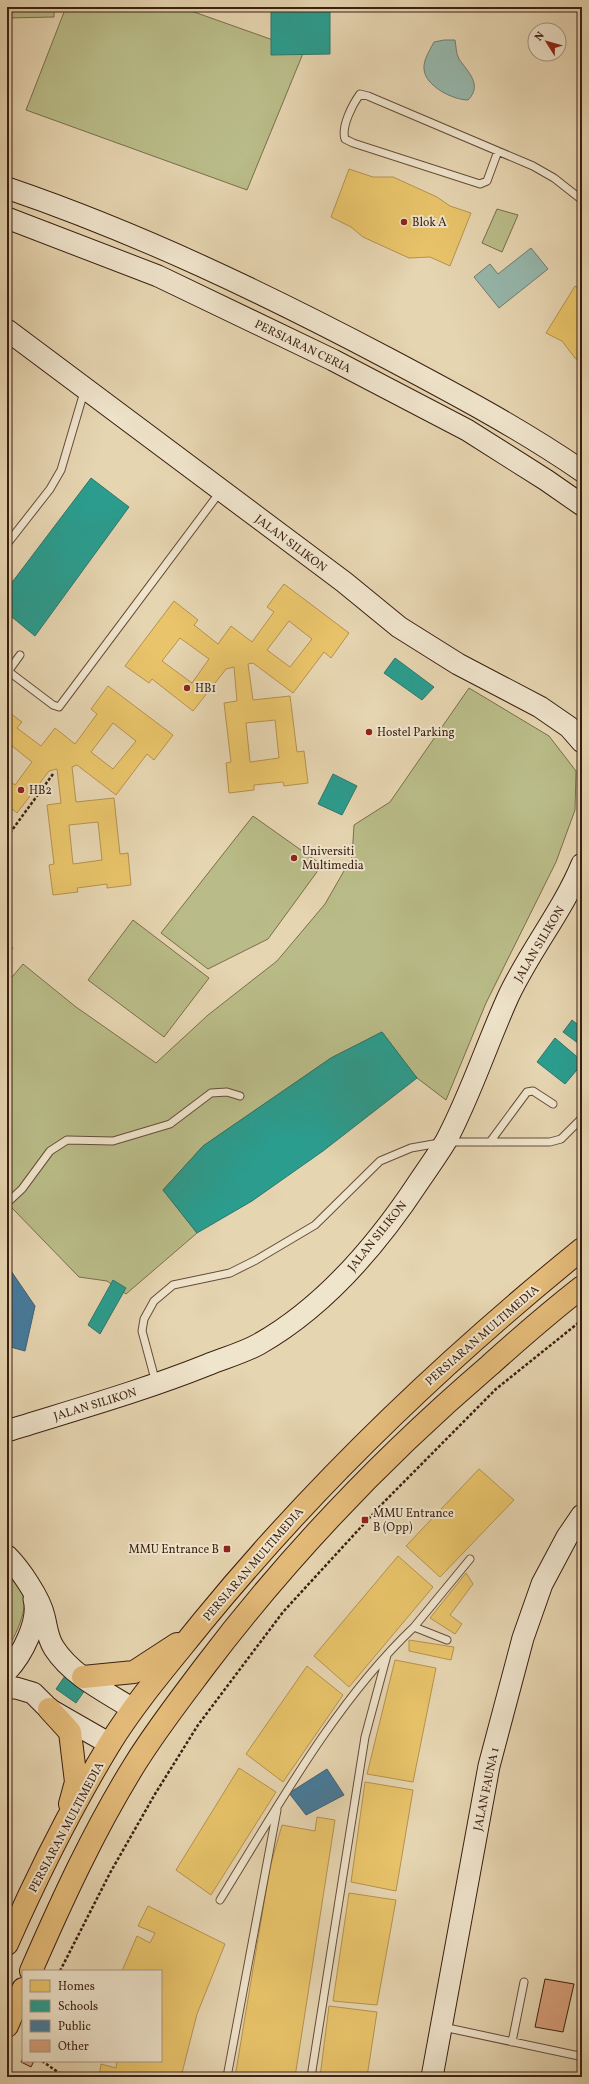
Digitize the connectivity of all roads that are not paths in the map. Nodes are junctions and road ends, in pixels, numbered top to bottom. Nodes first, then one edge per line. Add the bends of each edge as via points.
1 (498, 151) junction
2 (7, 188) edge
3 (582, 200) edge
4 (7, 218) edge
5 (7, 330) edge
6 (85, 388) junction
7 (556, 453) junction
8 (582, 464) edge
9 (582, 471) edge
10 (221, 491) junction
11 (582, 506) edge
12 (7, 544) edge
13 (20, 655) dead end
14 (7, 672) edge
15 (582, 742) edge
16 (582, 864) edge
17 (240, 1096) dead end
18 (553, 1104) dead end
19 (582, 1118) edge
20 (445, 1142) junction
21 (490, 1142) junction
22 (7, 1203) edge
23 (582, 1249) edge
24 (582, 1287) edge
25 (157, 1385) junction
26 (7, 1431) edge
27 (582, 1515) edge
28 (7, 1556) edge
29 (470, 1559) dead end
30 (26, 1580) junction
31 (414, 1627) junction
32 (192, 1635) junction
33 (447, 1640) dead end
34 (387, 1654) junction
35 (7, 1671) edge
36 (83, 1677) junction
37 (7, 1688) edge
38 (49, 1708) junction
39 (133, 1709) junction
40 (110, 1744) junction
41 (278, 1806) junction
42 (53, 1850) junction
43 (220, 1900) dead end
44 (7, 1944) edge
45 (31, 1970) edge
46 (524, 1982) dead end
47 (22, 1990) edge
48 (7, 2026) edge
49 (441, 2027) junction
50 (512, 2042) junction
51 (582, 2055) edge
52 (227, 2077) edge
53 (311, 2077) edge
54 (432, 2077) edge

1 - 1 lane via 487,181 480,184 353,143 345,139 343,133 354,102 360,94
1 - 3 lane via 554,178
2 - 7 street via 164,249 317,322 438,385
4 - 11 street, PERSIARAN CERIA via 158,276 333,360 467,430
5 - 6 street, JALAN SILIKON
6 - 10 street, JALAN SILIKON
6 - 12 lane via 61,470 50,489
7 - 8 lane
7 - 9 street
10 - 14 lane via 59,707
10 - 15 street, JALAN SILIKON via 344,582 399,627 458,664 540,707 569,727
13 - 14 lane
16 - 20 street, JALAN SILIKON via 561,907 525,963 481,1059 467,1098
17 - 22 lane via 227,1092 211,1093 170,1124 113,1141 67,1140 50,1152 22,1189
18 - 21 lane via 533,1091 527,1092
19 - 21 lane via 561,1139 550,1142
20 - 21 lane
20 - 25 street, JALAN SILIKON via 398,1214 334,1287 299,1317 258,1345
20 - 25 lane via 411,1148 380,1161 315,1225 230,1273 173,1285 154,1300 144,1319 142,1331
23 - 32 main road, PERSIARAN MULTIMEDIA via 488,1328 382,1425 292,1518
24 - 45 main road via 544,1317 395,1451 312,1536 233,1630 135,1764 88,1848
25 - 26 street, JALAN SILIKON
27 - 49 street, JALAN FAUNA 1 via 542,1584 523,1638 489,1766
28 - 30 street
29 - 31 lane
30 - 35 street via 35,1603 33,1620 19,1658
30 - 36 street via 44,1615 47,1634 54,1648
31 - 33 lane
31 - 34 lane
32 - 36 main road via 134,1672
32 - 39 main road, PERSIARAN MULTIMEDIA
34 - 41 lane via 337,1718
34 - 53 lane via 365,1737
36 - 39 street
37 - 38 street via 33,1693
38 - 40 street
38 - 42 main road via 70,1732 76,1782
39 - 40 main road, PERSIARAN MULTIMEDIA
40 - 42 main road, PERSIARAN MULTIMEDIA
41 - 43 lane
41 - 52 lane
42 - 44 main road, PERSIARAN MULTIMEDIA
46 - 50 lane
47 - 48 main road
49 - 50 lane
49 - 54 street, JALAN FAUNA 1
50 - 51 lane

